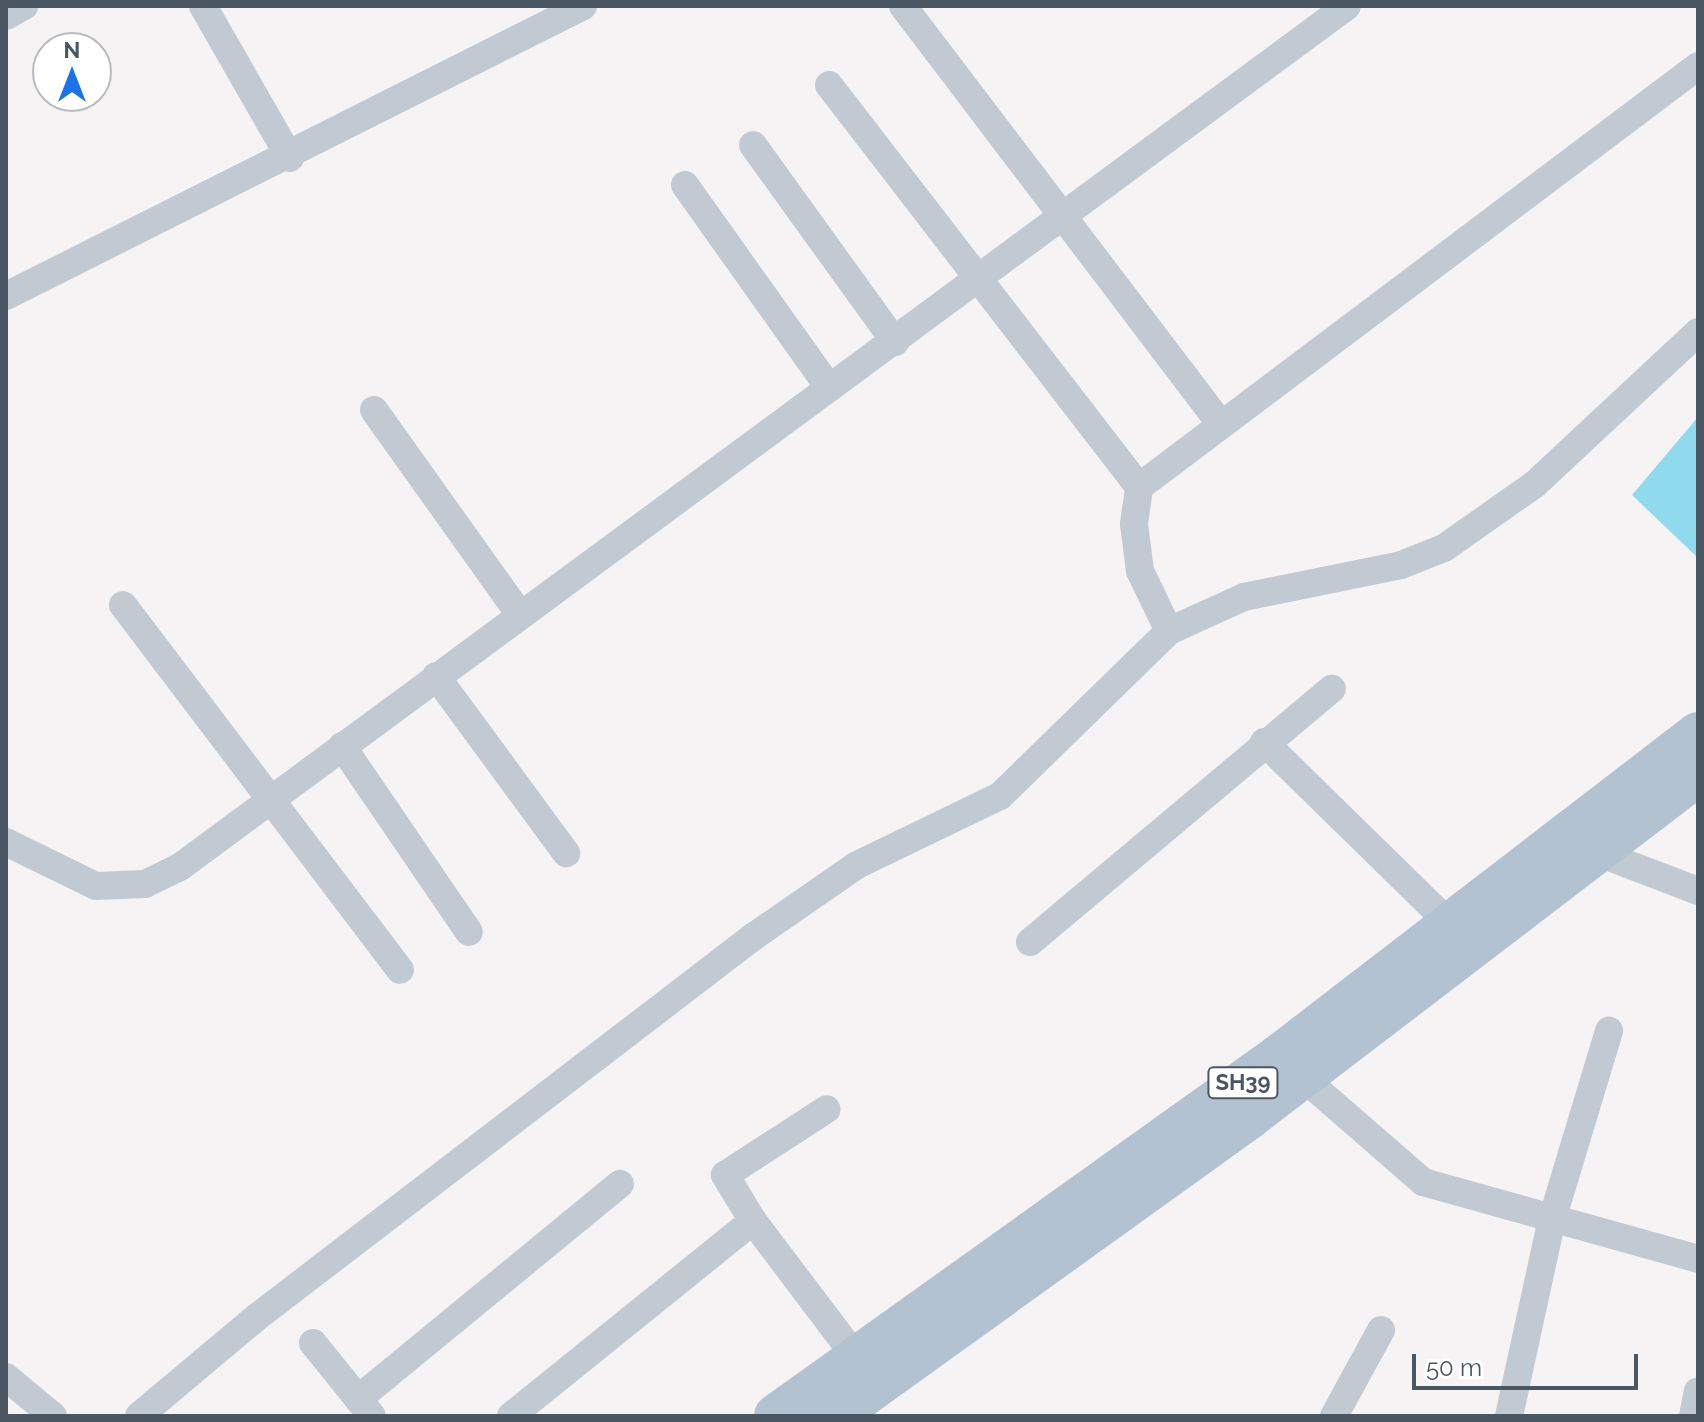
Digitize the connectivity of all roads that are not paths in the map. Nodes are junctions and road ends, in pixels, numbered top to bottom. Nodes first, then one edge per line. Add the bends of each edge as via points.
1 (24, 6) edge
2 (203, 6) edge
3 (583, 6) edge
4 (903, 6) edge
5 (1337, 9) edge
6 (6, 16) edge
7 (1698, 66) edge
8 (829, 85) dead end
9 (753, 145) dead end
10 (290, 158) junction
11 (685, 185) dead end
12 (1067, 216) junction
13 (977, 285) junction
14 (6, 296) edge
15 (1698, 332) edge
16 (895, 342) junction
17 (829, 388) junction
18 (374, 410) dead end
19 (1220, 423) junction
20 (1139, 487) junction
21 (123, 605) dead end
22 (520, 615) junction
23 (1169, 631) junction
24 (436, 676) junction
25 (1332, 689) dead end
26 (1698, 734) edge
27 (1264, 742) junction
28 (342, 746) junction
29 (1698, 774) edge
30 (272, 799) junction
31 (6, 842) edge
32 (1596, 852) junction
33 (566, 853) dead end
34 (1698, 891) edge
35 (1448, 922) junction
36 (469, 932) dead end
37 (1030, 942) dead end
38 (400, 970) dead end
39 (1609, 1031) dead end
40 (1290, 1067) junction
41 (827, 1109) dead end
42 (1142, 1177) junction
43 (620, 1184) dead end
44 (753, 1221) junction
45 (1551, 1223) junction
46 (1698, 1259) edge
47 (1381, 1330) dead end
48 (313, 1343) dead end
49 (858, 1360) junction
50 (6, 1377) edge
51 (1698, 1391) edge
52 (365, 1407) edge
53 (53, 1416) edge
54 (139, 1416) edge
55 (511, 1416) edge
56 (777, 1416) edge
57 (834, 1416) edge
58 (1334, 1416) edge
59 (1509, 1416) edge
60 (1693, 1416) edge

1 - 6 street
2 - 10 street
3 - 10 street
4 - 12 street
5 - 12 street
7 - 19 street
8 - 13 street
9 - 16 street
10 - 14 street
11 - 17 street
12 - 13 street
12 - 19 street
13 - 16 street
13 - 20 street
15 - 23 street via 1535,484 1444,548 1401,565 1244,597
16 - 17 street
17 - 22 street
18 - 22 street
19 - 20 street
20 - 23 street via 1134,524 1140,571
21 - 30 street
22 - 24 street
23 - 54 street via 1000,796 857,865 765,929 257,1317
24 - 28 street
24 - 33 street
25 - 27 street
26 - 35 main road, SH39
27 - 35 street
27 - 37 street
28 - 30 street
28 - 36 street
29 - 32 main road, SH39
30 - 31 street via 145,884 118,888 70,878
30 - 38 street
32 - 34 street
32 - 40 main road, SH39
35 - 40 main road, SH39
39 - 45 street
40 - 42 main road, SH39
40 - 45 street via 1423,1182
41 - 44 street via 725,1175
42 - 49 main road, SH39
42 - 57 main road, SH39
43 - 52 street
44 - 49 street
44 - 55 street
45 - 46 street
45 - 59 street
47 - 58 street
48 - 52 street
49 - 56 main road, SH39
50 - 53 street
51 - 60 street

